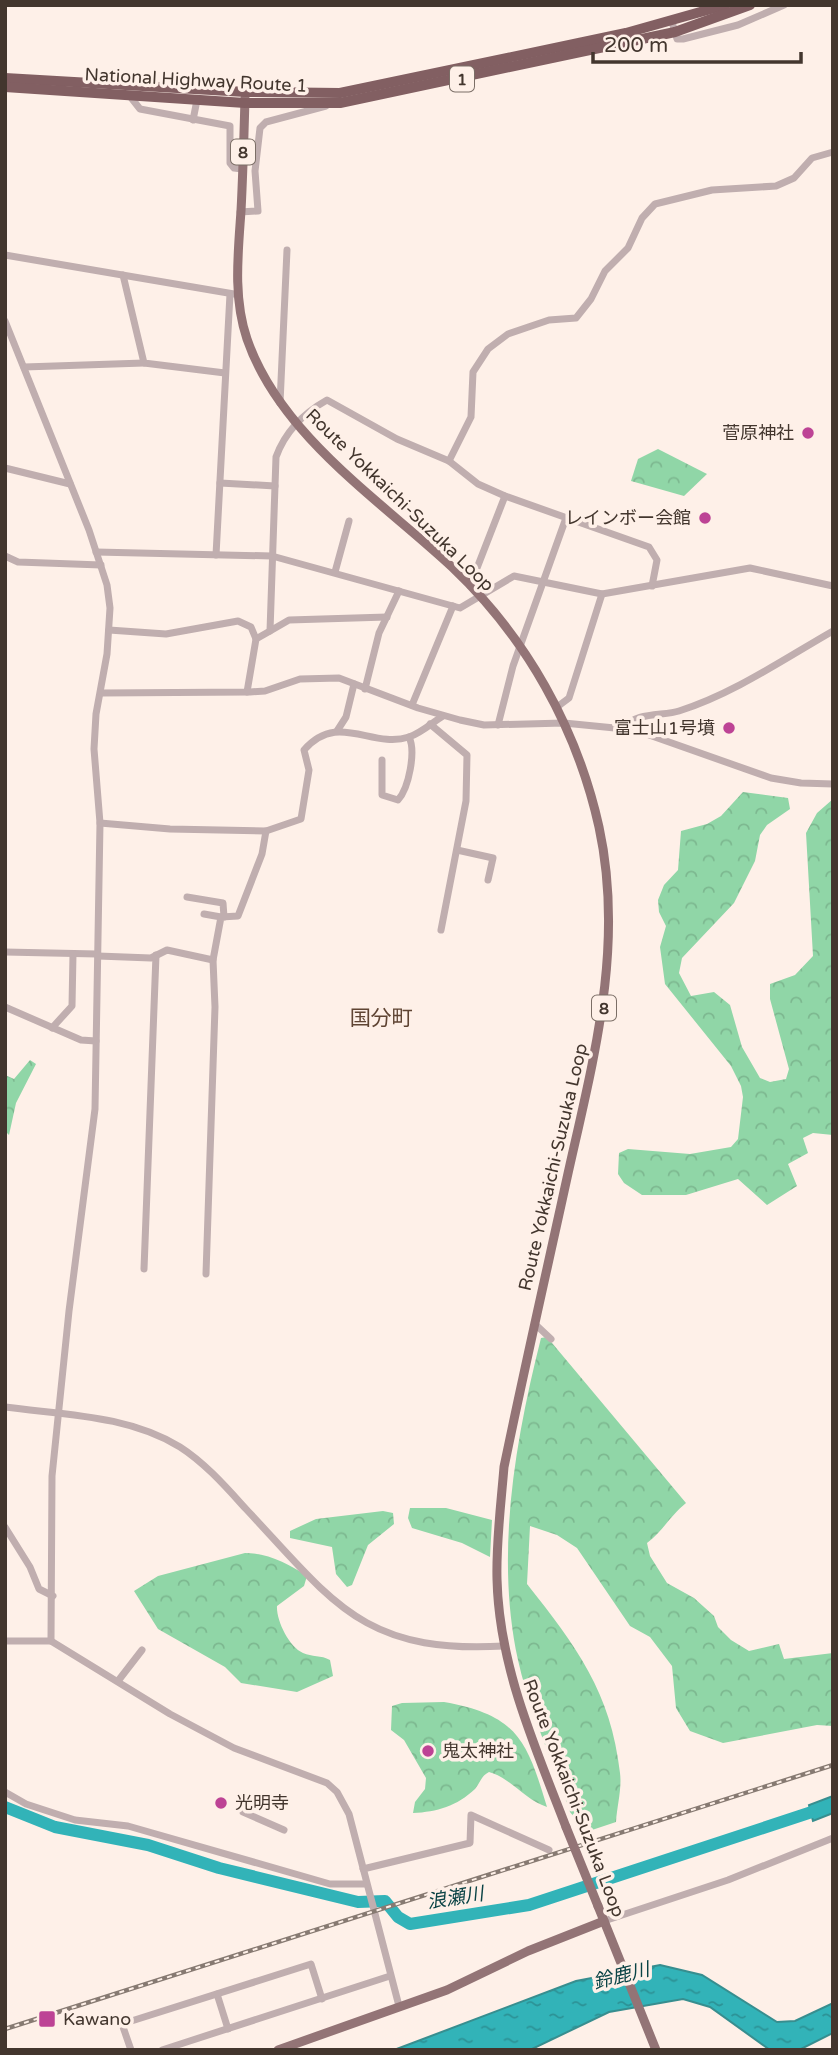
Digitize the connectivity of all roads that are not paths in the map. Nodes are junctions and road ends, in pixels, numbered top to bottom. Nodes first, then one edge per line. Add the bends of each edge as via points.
1 (725, 5) edge
2 (750, 5) edge
3 (784, 5) edge
4 (673, 27) junction
5 (5, 78) edge
6 (5, 88) edge
7 (129, 95) junction
8 (361, 95) junction
9 (245, 98) junction
10 (197, 100) junction
11 (340, 103) junction
12 (193, 120) junction
13 (833, 152) edge
14 (242, 169) junction
15 (240, 212) junction
16 (287, 250) dead end
17 (5, 255) edge
18 (123, 275) junction
19 (234, 294) junction
20 (5, 321) edge
21 (144, 363) junction
22 (24, 367) junction
23 (225, 373) junction
24 (280, 404) junction
25 (296, 424) junction
26 (449, 461) junction
27 (5, 468) edge
28 (220, 482) junction
29 (70, 484) junction
30 (275, 486) junction
31 (505, 496) junction
32 (566, 518) junction
33 (349, 521) dead end
34 (96, 552) junction
35 (216, 555) junction
36 (5, 556) edge
37 (272, 556) junction
38 (101, 565) junction
39 (335, 572) junction
40 (544, 581) junction
41 (471, 586) junction
42 (652, 586) junction
43 (833, 586) edge
44 (399, 591) junction
45 (602, 594) junction
46 (480, 596) junction
47 (453, 606) junction
48 (387, 617) junction
49 (372, 619) junction
50 (109, 631) junction
51 (270, 631) junction
52 (833, 631) edge
53 (379, 633) junction
54 (256, 639) junction
55 (521, 646) junction
56 (354, 684) junction
57 (365, 689) junction
58 (247, 692) junction
59 (101, 693) junction
60 (412, 705) junction
61 (557, 707) junction
62 (443, 716) junction
63 (564, 723) junction
64 (430, 724) junction
65 (498, 725) junction
66 (625, 728) junction
67 (337, 731) junction
68 (409, 737) junction
69 (382, 760) dead end
70 (833, 784) edge
71 (100, 823) junction
72 (266, 831) junction
73 (457, 850) junction
74 (488, 880) dead end
75 (187, 897) dead end
76 (204, 914) dead end
77 (223, 917) junction
78 (442, 930) dead end
79 (5, 952) edge
80 (73, 954) junction
81 (98, 955) junction
82 (156, 955) junction
83 (213, 960) junction
84 (5, 1007) edge
85 (52, 1028) junction
86 (96, 1041) junction
87 (144, 1269) dead end
88 (206, 1274) dead end
89 (535, 1324) junction
90 (551, 1339) dead end
91 (5, 1407) edge
92 (59, 1414) junction
93 (5, 1527) edge
94 (53, 1596) junction
95 (5, 1641) edge
96 (51, 1641) junction
97 (504, 1646) junction
98 (142, 1650) dead end
99 (118, 1681) junction
100 (5, 1791) edge
101 (243, 1812) dead end
102 (284, 1830) dead end
103 (833, 1838) edge
104 (549, 1850) dead end
105 (363, 1869) junction
106 (366, 1884) junction
107 (604, 1922) junction
108 (390, 1976) junction
109 (217, 1994) junction
110 (322, 1999) junction
111 (398, 2006) junction
112 (228, 2029) junction
113 (131, 2050) edge
114 (162, 2050) edge
115 (278, 2050) edge
116 (656, 2050) edge

1 - 4 highway, National Highway Route 1 / 1
2 - 4 highway, National Highway Route 1 / 1
3 - 4 street via 738,25 683,39 677,38
4 - 8 highway, National Highway Route 1 / 1
5 - 9 highway, National Highway Route 1 / 1
6 - 7 highway, National Highway Route 1 / 1
7 - 10 highway, National Highway Route 1 / 1
7 - 12 street via 140,108
8 - 9 highway, National Highway Route 1 / 1
8 - 11 highway, National Highway Route 1 / 1
9 - 10 highway, National Highway Route 1 / 1
9 - 11 highway, National Highway Route 1 / 1
9 - 14 main road, Route Yokkaichi-Suzuka Loop / 8
10 - 12 street
11 - 15 street via 260,128 255,171 258,211
12 - 14 street via 230,126 230,163
13 - 26 street via 812,158 784,183 712,190 654,205 576,318 549,320 508,334 480,357 473,372 471,417
14 - 15 main road, Route Yokkaichi-Suzuka Loop / 8
15 - 19 main road, Route Yokkaichi-Suzuka Loop / 8
16 - 24 street
17 - 18 street
18 - 19 street
18 - 21 street
19 - 23 street
19 - 24 main road, Route Yokkaichi-Suzuka Loop / 8 via 262,378
20 - 22 street
21 - 22 street
21 - 23 street
22 - 29 street
23 - 28 street
24 - 25 main road, Route Yokkaichi-Suzuka Loop / 8
25 - 26 street via 327,400 397,439
25 - 30 street via 276,457
25 - 41 main road, Route Yokkaichi-Suzuka Loop / 8
26 - 31 street via 478,484
27 - 29 street
28 - 30 street
28 - 35 street
29 - 34 street
30 - 37 street
31 - 32 street
31 - 41 street
32 - 40 street
32 - 42 street via 649,547 657,560
33 - 39 street
34 - 35 street
34 - 38 street
35 - 37 street
36 - 38 street via 18,562
37 - 39 street
37 - 51 street
38 - 50 street via 107,585
39 - 44 street
40 - 45 street
40 - 46 street via 510,576
40 - 55 street
41 - 46 main road, Route Yokkaichi-Suzuka Loop / 8
42 - 43 street via 750,568
42 - 45 street
44 - 47 street
44 - 48 street
45 - 61 street via 569,698
46 - 47 street via 466,607
46 - 55 main road, Route Yokkaichi-Suzuka Loop / 8
47 - 60 street
48 - 49 street
48 - 53 street
49 - 51 street via 289,620
49 - 53 street
50 - 54 street via 166,634 238,621 251,627
50 - 59 street
51 - 54 street
52 - 66 street via 714,696 678,712 632,720
53 - 57 street
54 - 58 street
55 - 61 main road, Route Yokkaichi-Suzuka Loop / 8
55 - 65 street
56 - 57 street
56 - 58 street via 340,678 300,679
56 - 67 street via 346,717
57 - 60 street
58 - 59 street
59 - 71 street via 94,749
60 - 62 street
61 - 63 main road, Route Yokkaichi-Suzuka Loop / 8
62 - 64 street
62 - 65 street
63 - 65 street
63 - 66 street
63 - 89 main road, Route Yokkaichi-Suzuka Loop / 8 via 600,831 610,948 599,1035
64 - 68 street
64 - 73 street via 467,755 466,801
66 - 70 street via 771,778
67 - 68 street
67 - 72 street via 315,739 304,750 309,770 301,820
68 - 69 street via 413,749 398,800 382,795
71 - 72 street via 170,830
71 - 81 street
72 - 77 street via 262,854 237,916
73 - 74 street via 493,858
73 - 78 street
75 - 77 street via 223,903
76 - 77 street
77 - 83 street
79 - 80 street
80 - 81 street
80 - 85 street via 72,1006
81 - 82 street
81 - 86 street
82 - 83 street via 167,950
82 - 87 street
83 - 88 street
84 - 85 street
85 - 86 street
86 - 92 street via 96,1109
89 - 90 street
89 - 97 main road, Route Yokkaichi-Suzuka Loop / 8 via 504,1467 497,1581
91 - 92 street
92 - 94 street via 52,1476
92 - 97 street via 130,1424 180,1447 226,1487 337,1605 367,1625 419,1642
93 - 94 street via 39,1589
94 - 96 street
95 - 96 street
96 - 99 street
97 - 107 main road, Route Yokkaichi-Suzuka Loop / 8, bridge via 527,1726
98 - 99 street
99 - 105 street via 233,1748 332,1787 348,1813
100 - 106 street via 64,1817 128,1826 330,1884
101 - 102 street
103 - 107 street
104 - 105 street via 471,1815 470,1843
105 - 106 street
106 - 108 street
107 - 111 main road via 528,1951 447,1990
107 - 116 main road, Route Yokkaichi-Suzuka Loop / 8
108 - 110 street
108 - 111 street
109 - 110 street via 311,1964
109 - 112 street
109 - 113 street via 122,2024
110 - 112 street
111 - 115 main road
112 - 114 street

